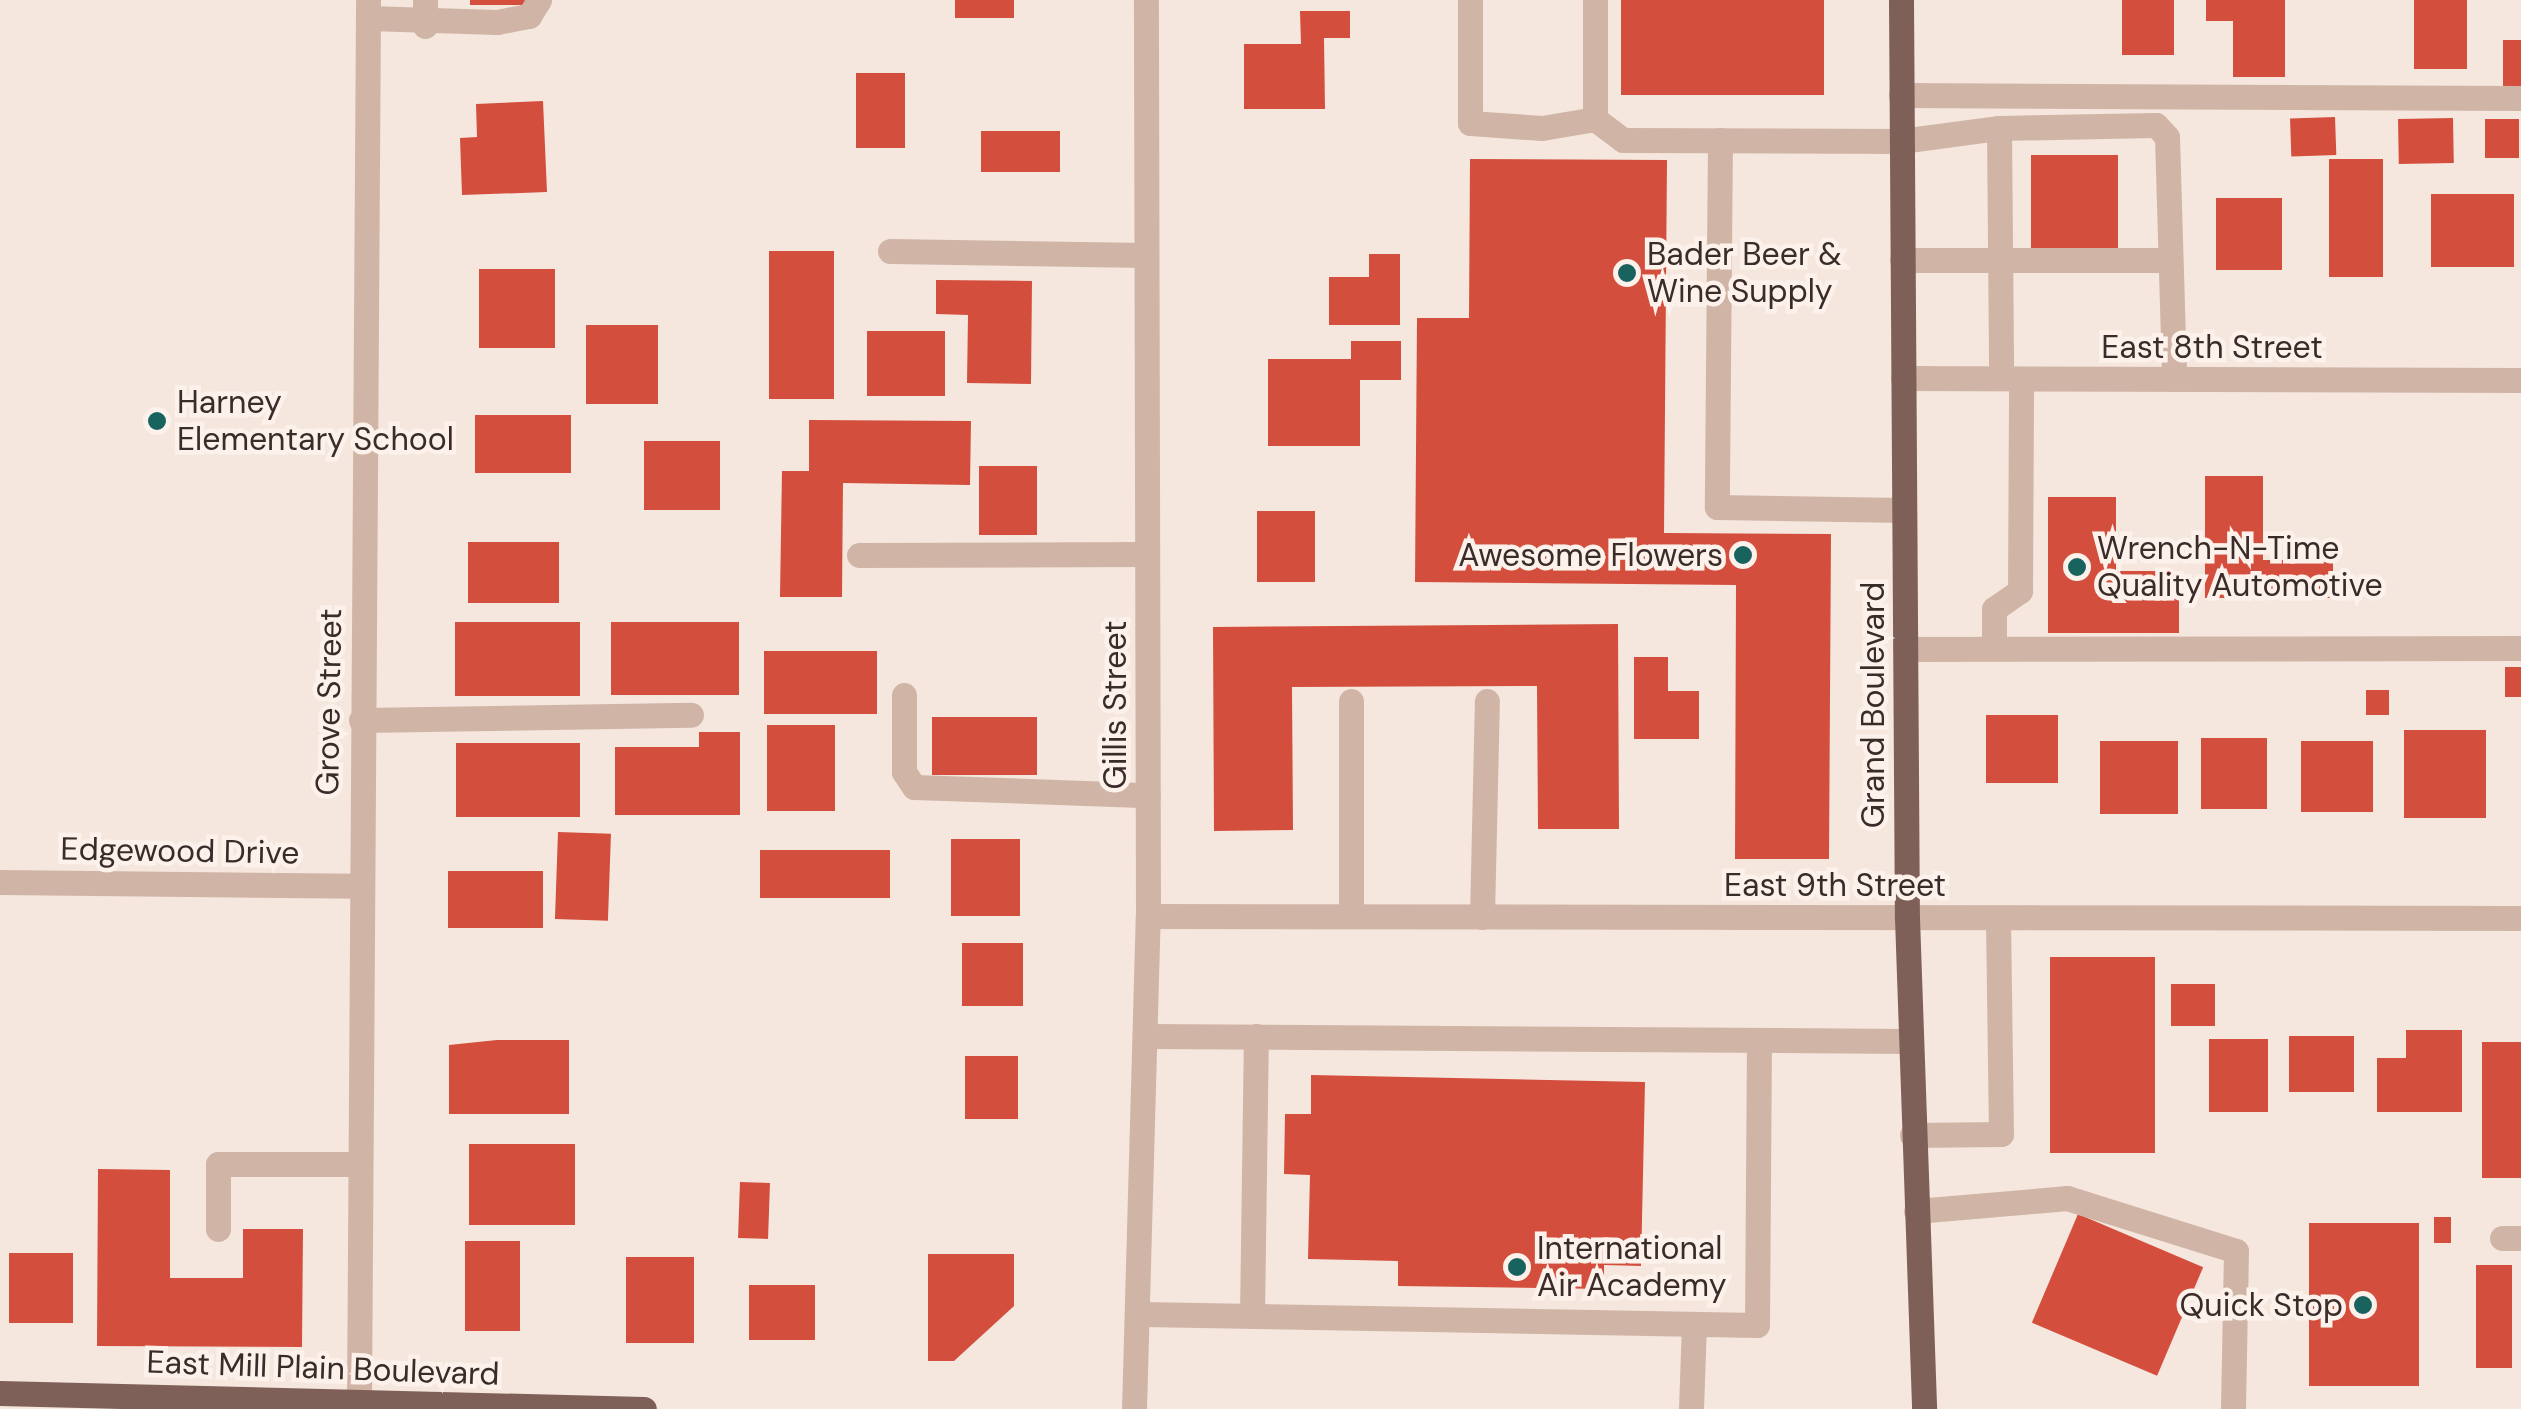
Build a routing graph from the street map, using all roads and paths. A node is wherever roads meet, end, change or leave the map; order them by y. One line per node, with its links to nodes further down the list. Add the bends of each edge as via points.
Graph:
1 (539, 0): 7 (street, via 529,16)
2 (1146, 0): 15 (street, Gillis Street)
3 (1470, 0): 10 (street, via 1470,123 1542,128)
4 (1596, 0): 10 (street)
5 (1901, 0): 8 (main road, Grand Boulevard)
6 (368, 9): 7 (street); 33 (street, Grove Street)
7 (424, 13)
8 (1901, 95): 9 (street); 13 (main road, Grand Boulevard)
9 (2521, 98)
10 (1595, 119): 12 (street, via 1624,140)
11 (1999, 128): 13 (street); 17 (street); 18 (street, via 2156,125 2167,138)
12 (1720, 140): 13 (street); 23 (street, via 1717,507)
13 (1901, 141): 16 (main road, Grand Boulevard)
14 (890, 252): 15 (street)
15 (1146, 255): 25 (street, Gillis Street)
16 (1902, 260): 17 (street); 19 (main road, Grand Boulevard)
17 (1996, 260): 18 (street); 20 (street)
18 (2170, 260): 21 (street)
19 (1903, 378): 20 (street, East 8th Street); 23 (main road, Grand Boulevard)
20 (2011, 379): 21 (street, East 8th Street); 26 (street, via 2020,592 1994,610)
21 (2174, 379): 22 (street, East 8th Street)
22 (2521, 380)
23 (1904, 510): 28 (main road, Grand Boulevard)
24 (860, 554): 25 (street)
25 (1147, 554): 34 (street, Gillis Street)
26 (1994, 648): 27 (street); 28 (street)
27 (2521, 648)
28 (1905, 649): 40 (main road, Grand Boulevard)
29 (904, 695): 34 (street, via 904,772 914,787)
30 (1351, 701): 38 (street)
31 (1486, 701): 39 (street)
32 (691, 715): 33 (street)
33 (361, 720): 36 (street, Grove Street)
34 (1148, 795): 37 (street, Gillis Street)
35 (0, 882): 36 (street, Edgewood Drive)
36 (360, 886): 48 (street, Grove Street)
37 (1148, 916): 38 (street, East 9th Street); 43 (street, Gillis Street)
38 (1351, 916): 39 (street, East 9th Street)
39 (1482, 917): 40 (street, East 9th Street)
40 (1907, 918): 41 (street, East 9th Street); 46 (main road, Grand Boulevard)
41 (1998, 918): 42 (street, East 9th Street); 47 (street, via 2002,1134)
42 (2521, 918)
43 (1146, 1036): 44 (street); 51 (street, Gillis Street)
44 (1256, 1036): 45 (street); 52 (street)
45 (1759, 1040): 46 (street); 53 (street, via 1757,1324)
46 (1910, 1041): 47 (main road, Grand Boulevard)
47 (1912, 1136): 49 (main road, Grand Boulevard)
48 (359, 1164): 50 (street, via 218,1164); 55 (street, Grove Street)
49 (1916, 1210): 59 (main road, Grand Boulevard); 60 (street, via 2067,1198 2236,1251)
50 (218, 1228)
51 (1140, 1314): 52 (street); 57 (street, Gillis Street)
52 (1252, 1316): 53 (street)
53 (1694, 1324): 58 (street)
54 (0, 1393): 55 (main road, East Mill Plain Boulevard)
55 (359, 1404): 56 (main road, East Mill Plain Boulevard)
56 (644, 1409)
57 (1134, 1409)
58 (1692, 1409)
59 (1924, 1409)
60 (2233, 1409)

